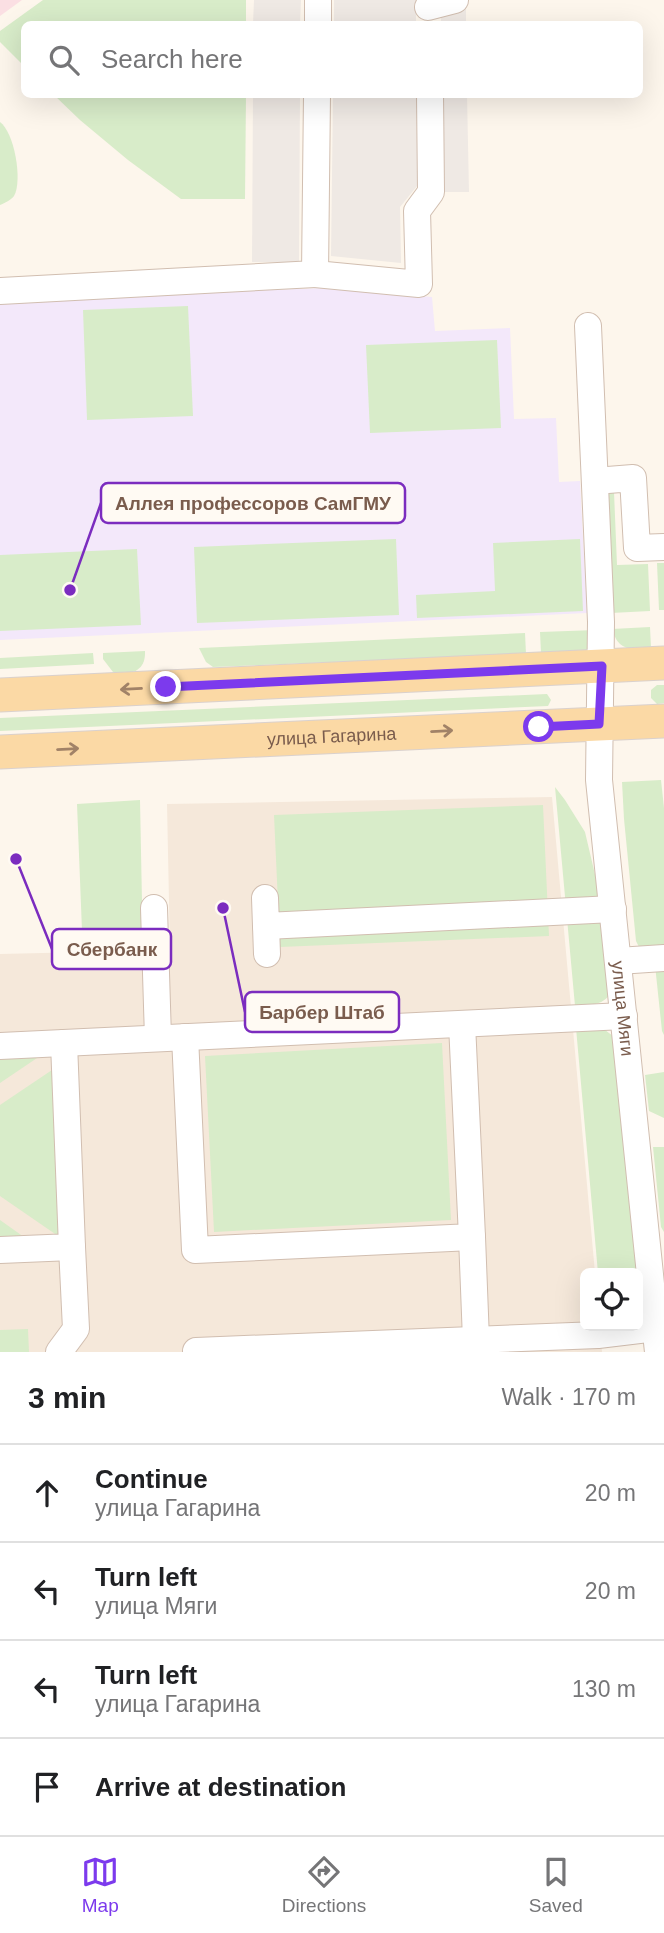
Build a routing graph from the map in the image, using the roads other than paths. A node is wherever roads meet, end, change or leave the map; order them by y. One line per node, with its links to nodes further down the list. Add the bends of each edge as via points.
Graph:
1 (318, 0): 4 (street)
2 (456, 0): 3 (street)
3 (428, 11)
4 (318, 21)
5 (317, 98): 7 (street)
6 (430, 98): 7 (street, via 431,192 417,211 419,284)
7 (316, 274): 8 (street)
8 (0, 291)
9 (588, 326): 10 (street, улица Мяги)
10 (595, 481): 11 (street, via 633,478 637,548); 13 (street, улица Мяги)
11 (664, 547)
12 (664, 663): 13 (main road)
13 (602, 666): 14 (main road, one-way to 14); 16 (street, улица Мяги)
14 (0, 695)
15 (664, 721): 16 (main road, улица Гагарина)
16 (599, 724): 17 (main road, улица Гагарина, one-way to 16); 20 (street, улица Мяги, via 599,780)
17 (0, 752)
18 (265, 898): 21 (street)
19 (154, 908): 28 (street)
20 (613, 909): 21 (street); 24 (street, улица Мяги)
21 (266, 926): 22 (street)
22 (267, 954)
23 (664, 958): 24 (street)
24 (618, 961): 25 (street, улица Мяги)
25 (624, 1016): 26 (street); 34 (street, улица Мяги)
26 (462, 1024): 27 (street); 31 (street)
27 (185, 1037): 28 (street); 31 (street, via 195,1250)
28 (158, 1038): 29 (street)
29 (64, 1042): 30 (street); 32 (street)
30 (0, 1046)
31 (472, 1237): 35 (street)
32 (72, 1247): 33 (street); 41 (street, via 76,1329)
33 (0, 1250)
34 (656, 1251): 36 (street, улица Мяги)
35 (476, 1340): 37 (street); 38 (street)
36 (657, 1340): 37 (street)
37 (599, 1343)
38 (428, 1347): 39 (street)
39 (316, 1349): 40 (street)
40 (196, 1351)
41 (58, 1352)

